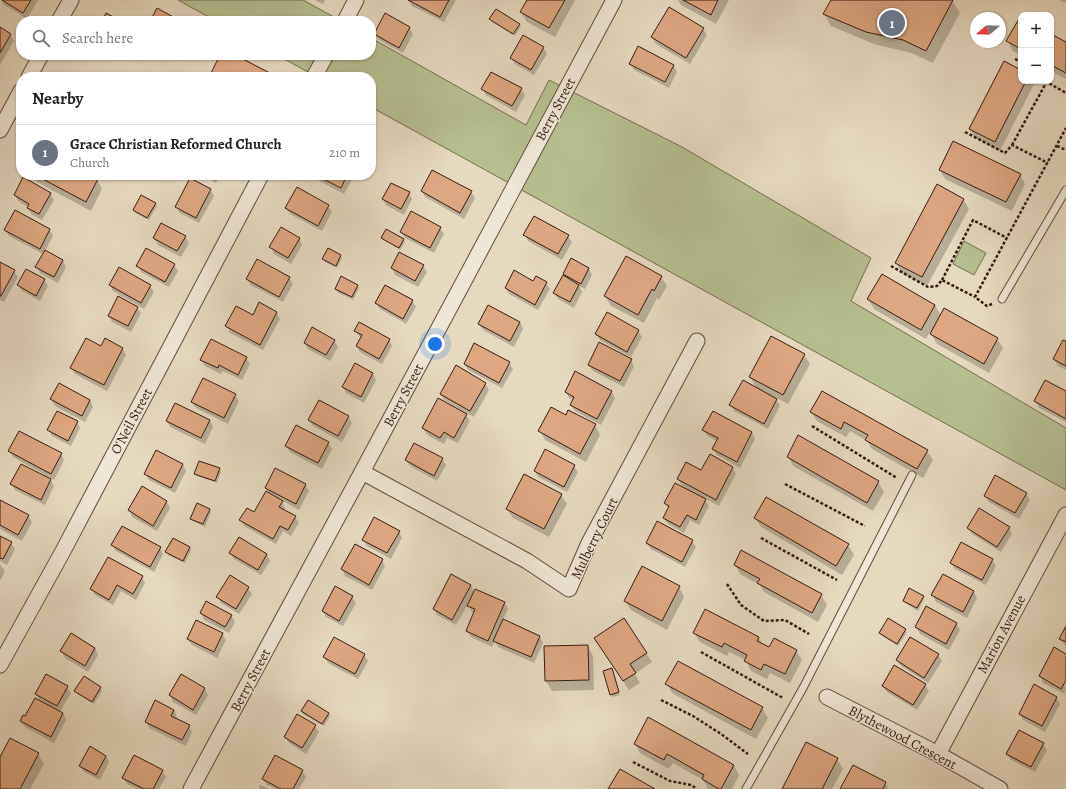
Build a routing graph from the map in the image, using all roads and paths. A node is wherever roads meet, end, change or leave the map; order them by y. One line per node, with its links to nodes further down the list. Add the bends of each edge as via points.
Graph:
1 (71, 0): 4 (street)
2 (356, 0): 5 (street)
3 (614, 0): 32 (street, Berry Street)
4 (62, 16)
5 (348, 16)
6 (1015, 59): 9 (path)
7 (38, 60): 10 (street)
8 (323, 60): 11 (street)
9 (1018, 60)
10 (32, 72)
11 (317, 72)
12 (1045, 84): 19 (path)
13 (1050, 84): 14 (path)
14 (1066, 93)
15 (16, 101): 17 (street)
16 (1066, 128): 20 (path)
17 (0, 130)
18 (965, 132): 19 (path, via 1005,153)
19 (1012, 145): 22 (path)
20 (1057, 146): 21 (path); 22 (path)
21 (1066, 150)
22 (1048, 163): 25 (path)
23 (258, 180): 43 (street, O'Neil Street, via 67,544)
24 (1066, 190): 29 (lane)
25 (1007, 238): 27 (path, via 974,220); 28 (path)
26 (891, 266): 27 (path, via 928,287 937,286)
27 (942, 280): 28 (path)
28 (975, 297): 29 (path, via 987,306)
29 (1002, 299)
30 (697, 341): 32 (street, Mulberry Court, via 589,543 569,590 527,561)
31 (812, 426): 35 (path)
32 (362, 472): 50 (street, Berry Street)
33 (912, 475): 35 (lane)
34 (785, 484): 37 (path)
35 (908, 484): 46 (lane)
36 (1066, 515): 48 (street, Marion Avenue)
37 (865, 526)
38 (760, 538): 39 (path)
39 (837, 580)
40 (727, 584): 41 (path, via 741,605 764,621 785,620)
41 (809, 634)
42 (701, 652): 46 (path)
43 (0, 665)
44 (827, 697): 48 (street, Blythewood Crescent)
45 (661, 700): 47 (path, via 693,716)
46 (794, 704): 52 (lane)
47 (748, 754)
48 (938, 754): 53 (street, Blythewood Crescent)
49 (633, 762): 51 (path, via 670,781 691,785)
50 (191, 789)
51 (697, 789)
52 (746, 789)
53 (1000, 789)

